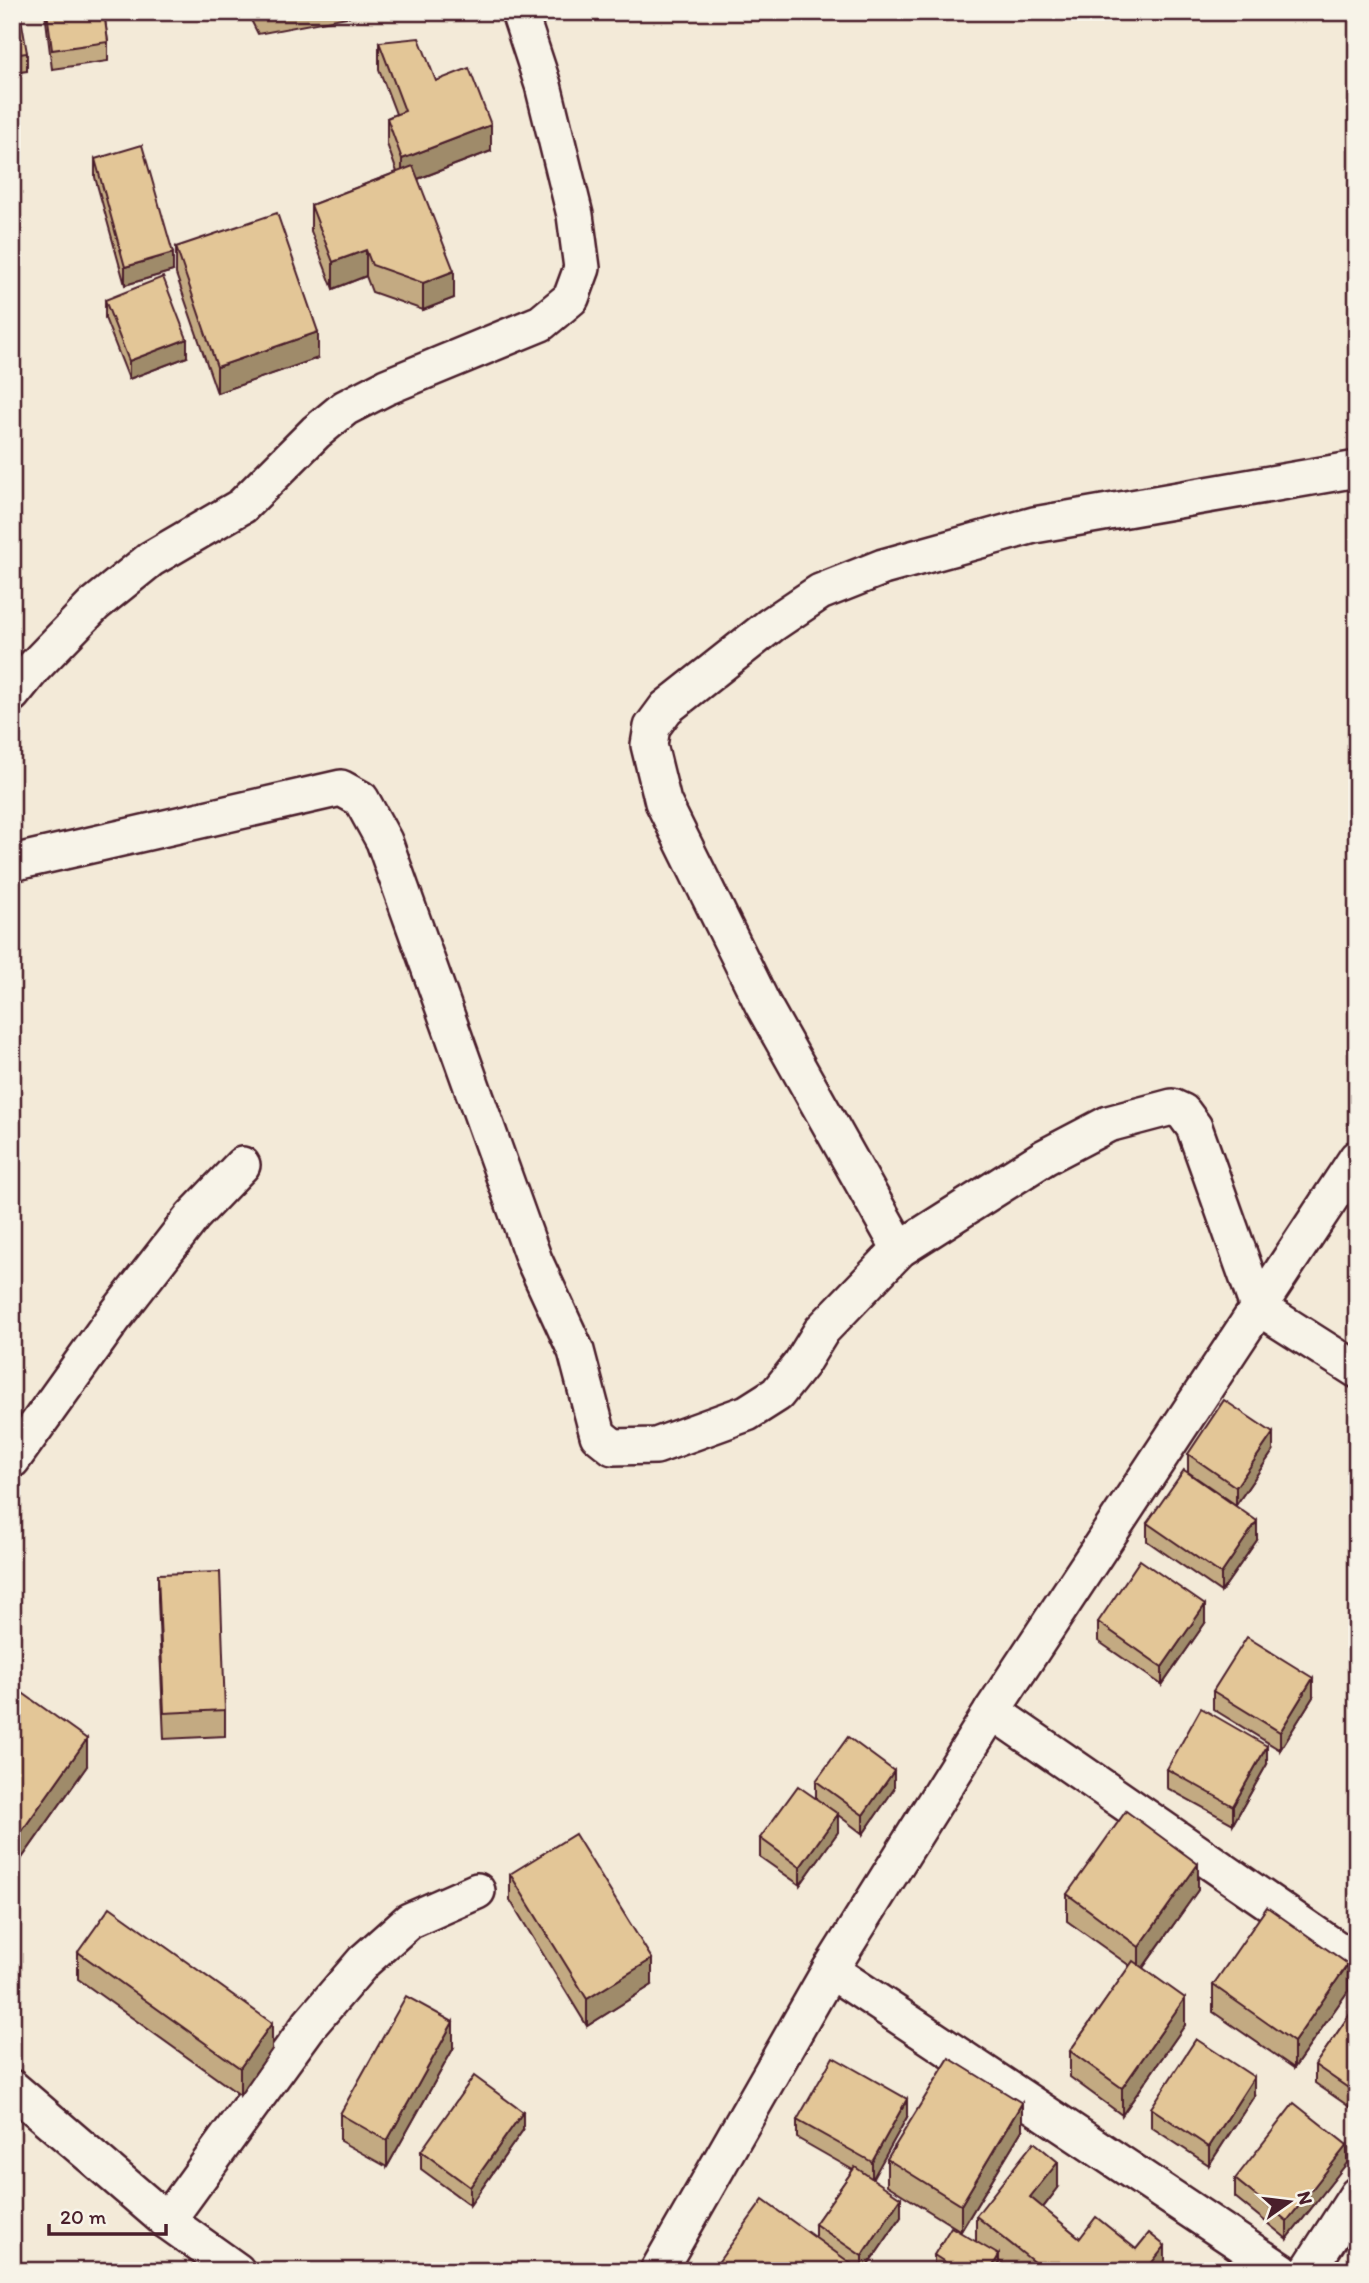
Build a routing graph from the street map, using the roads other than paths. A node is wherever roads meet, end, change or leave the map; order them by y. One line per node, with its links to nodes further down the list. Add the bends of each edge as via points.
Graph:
1 (519, 12): 3 (street, via 575,215 582,268 571,298 541,323 345,408 242,506 151,559 94,605)
2 (1357, 469): 7 (street, via 1034,525 883,567 820,592 771,625 666,708 653,727 649,745 663,802 763,1005)
3 (12, 694)
4 (12, 863): 7 (street, via 341,788 361,799 384,841 534,1260 576,1351 598,1435 613,1447 656,1446 747,1413 777,1394 822,1330)
5 (1357, 1158): 8 (street)
6 (242, 1165): 10 (street, via 193,1216)
7 (901, 1249): 8 (street, via 1045,1157 1108,1124 1172,1107 1183,1112 1194,1127)
8 (1258, 1307): 9 (street); 11 (street)
9 (1357, 1370)
10 (12, 1460)
11 (992, 1711): 13 (street); 14 (street)
12 (477, 1891): 17 (street, via 409,1921 364,1961 310,2024)
13 (1357, 1963)
14 (830, 1970): 19 (street); 20 (street)
15 (12, 2088): 17 (street)
16 (1357, 2195): 21 (street)
17 (167, 2221): 18 (street)
18 (237, 2271)
19 (658, 2271)
20 (1282, 2271)
21 (1308, 2271)

